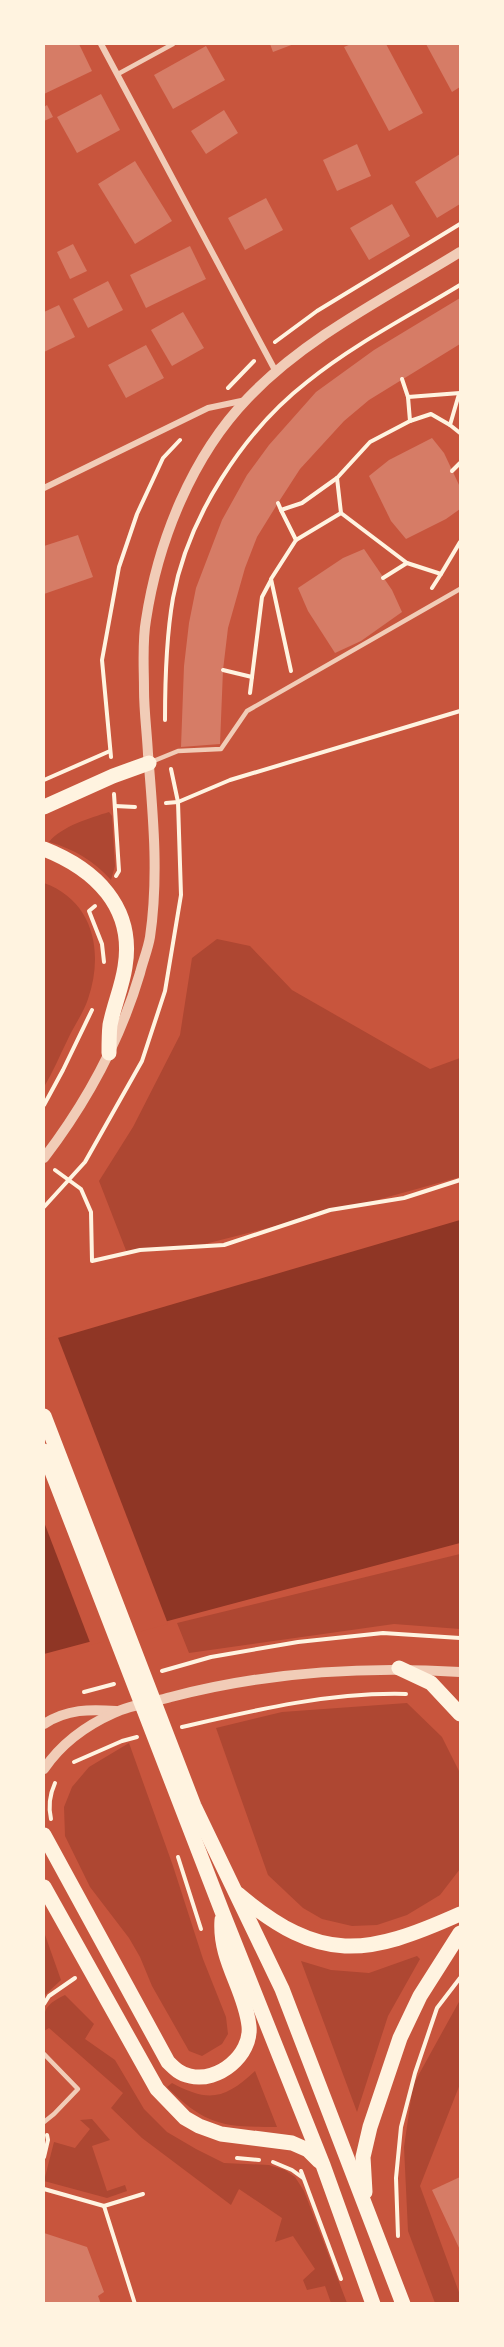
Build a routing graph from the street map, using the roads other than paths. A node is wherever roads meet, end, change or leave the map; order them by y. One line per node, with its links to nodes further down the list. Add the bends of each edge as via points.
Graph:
1 (101, 44): 3 (street)
2 (172, 44): 3 (lane)
3 (117, 74): 5 (street)
4 (460, 252): 5 (street, via 315,342)
5 (276, 372): 6 (street)
6 (247, 399): 7 (street, via 208,408); 9 (street, via 203,458 176,513 156,573 146,622 144,692)
7 (44, 488)
8 (460, 589): 9 (lane, via 248,711 220,749 178,751)
9 (149, 763): 10 (main road); 12 (street, via 155,879 150,940)
10 (44, 807)
11 (44, 849): 12 (main road, via 87,871 109,893 118,909 126,942 126,964 110,1026)
12 (109, 1053): 13 (street, via 78,1111)
13 (44, 1158)
14 (44, 1416): 22 (main road)
15 (44, 1451): 22 (main road)
16 (399, 1668): 17 (street); 18 (street, via 243,1680); 19 (main road, via 430,1683)
17 (460, 1672)
18 (116, 1712): 20 (street, via 68,1712); 21 (street, via 75,1737)
19 (460, 1714)
20 (44, 1724)
21 (44, 1769)
22 (188, 1808): 25 (main road); 26 (main road)
23 (44, 1835): 26 (main road, via 168,2062 180,2073 193,2077 223,2070 248,2043 247,2018 221,1937)
24 (44, 1887): 31 (main road, via 157,2089 185,2118 221,2134 292,2143 308,2150)
25 (234, 1890): 27 (main road, via 289,1929 310,1940 338,1947 398,1939); 32 (main road, via 282,1989)
26 (223, 1914): 31 (main road)
27 (460, 1914)
28 (460, 1933): 32 (main road, via 420,1995 370,2127 363,2157)
29 (44, 2054): 30 (lane, via 78,2089)
30 (44, 2121)
31 (323, 2165): 33 (main road)
32 (368, 2213): 34 (main road)
33 (373, 2304)
34 (403, 2304)

